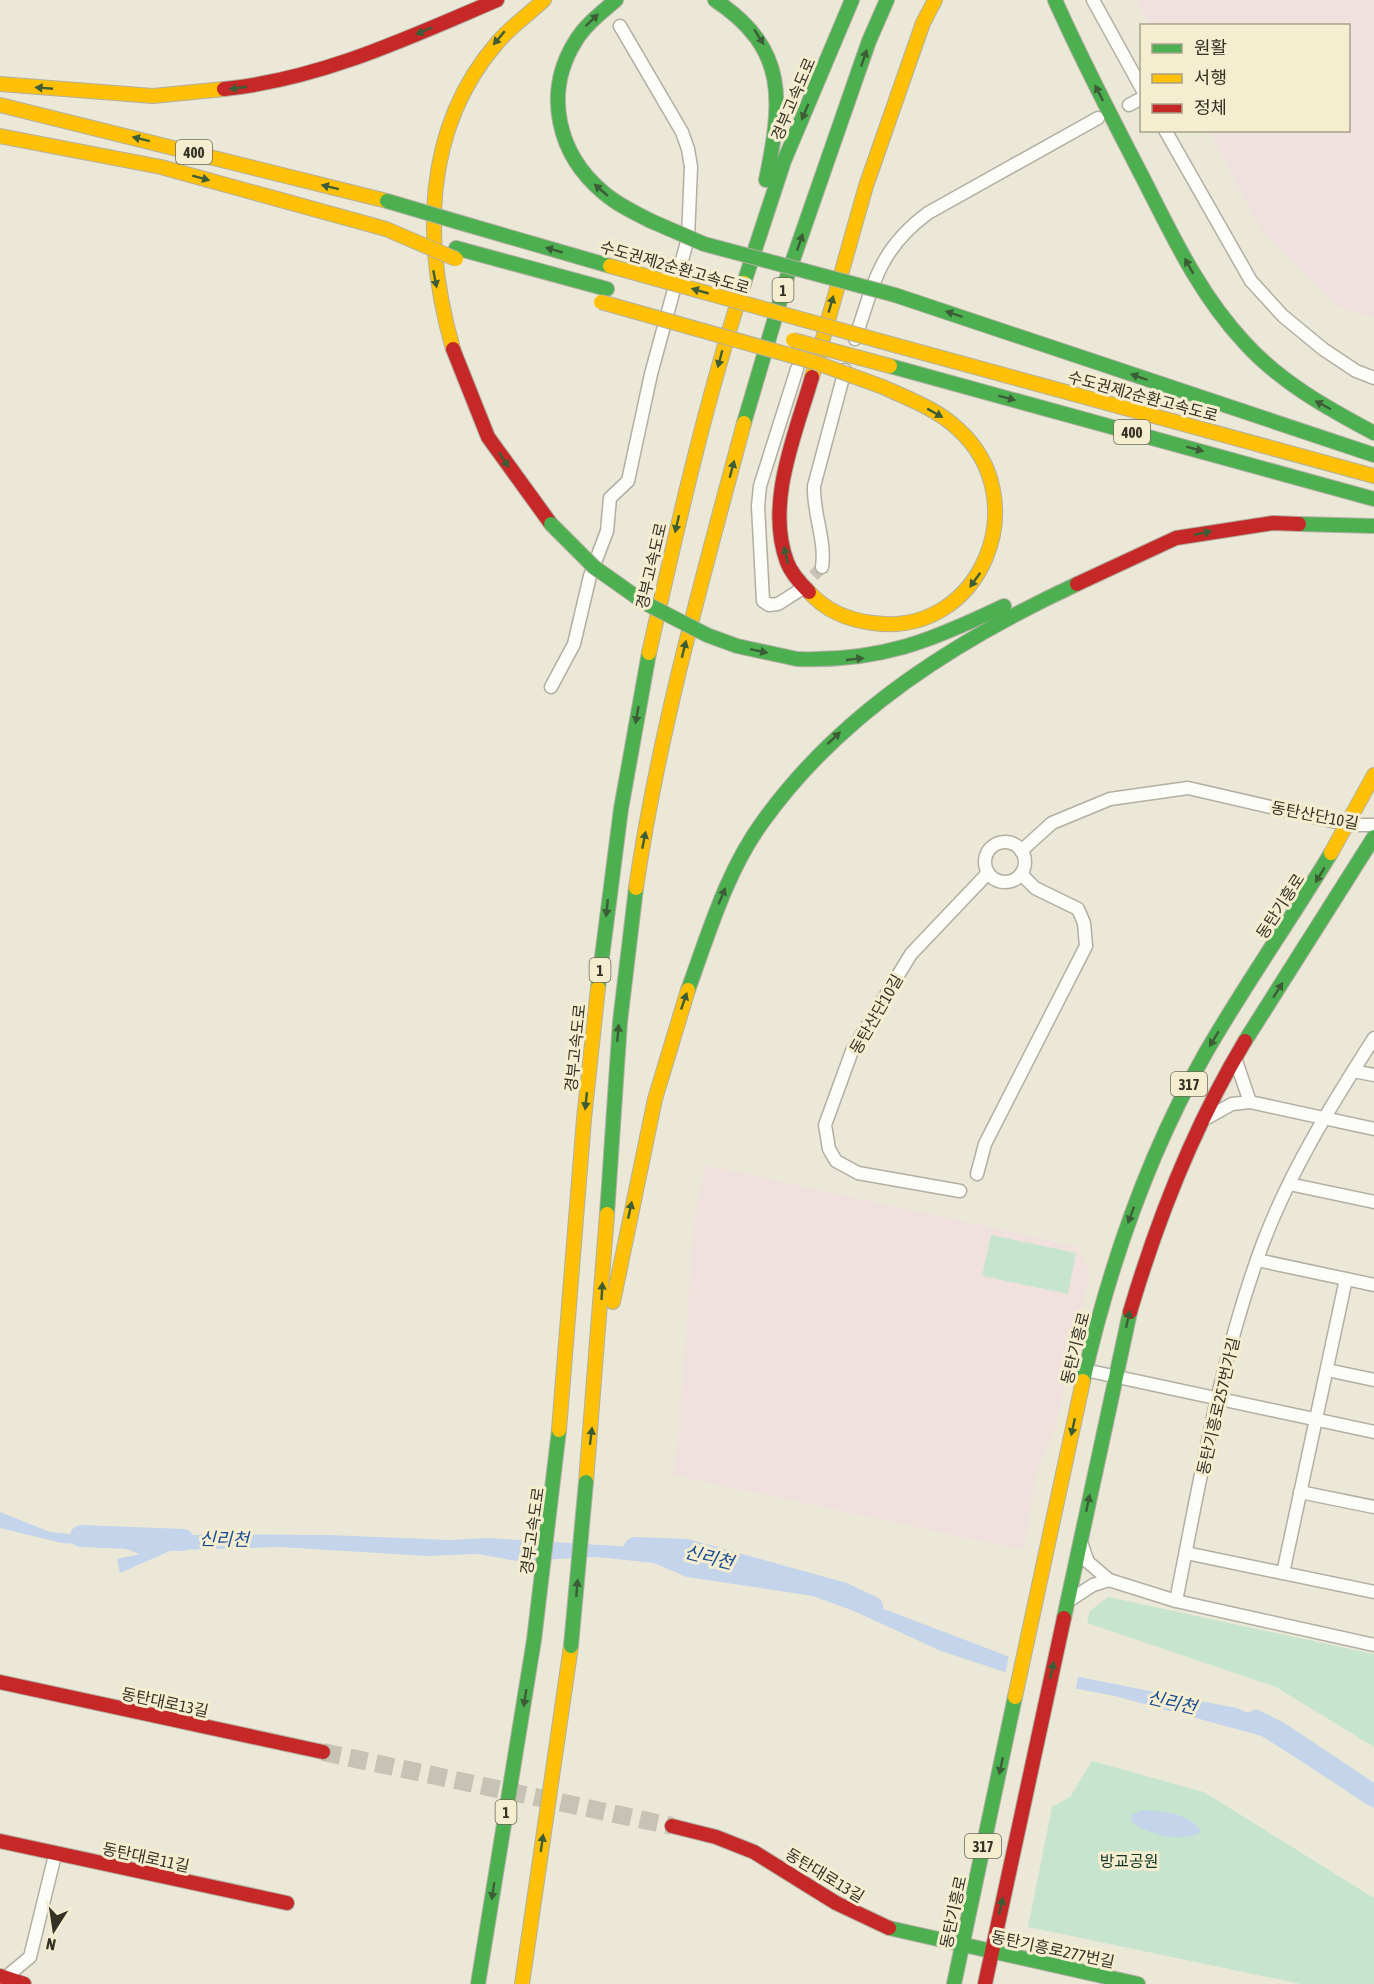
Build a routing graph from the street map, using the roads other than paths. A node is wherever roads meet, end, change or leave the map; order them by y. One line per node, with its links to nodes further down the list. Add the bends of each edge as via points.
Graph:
1 (497, 0): 11 (main road, one-way to 11, via 370,54 259,85 153,96)
2 (544, 0): 30 (main road, one-way to 30, bridge, via 507,29 487,53 447,130 437,162 430,219 434,275 458,366 482,425 551,524 594,567 645,603 737,646 797,658 858,660 894,652 955,629 1024,596)
3 (616, 0): 26 (main road, one-way to 3, bridge, via 895,295 704,243 625,208 596,186 569,153 556,117 560,77 574,41 590,20)
4 (716, 0): 20 (main road, one-way to 20, via 736,11 757,32 771,58 777,86 772,148)
5 (852, 0): 20 (main road, 경부고속도로 / 1, one-way to 20, via 784,162)
6 (887, 0): 60 (main road, 1, one-way to 6, via 620,1013 639,868 655,783 700,586 776,310)
7 (935, 0): 19 (main road, one-way to 7, bridge, via 601,302 814,362 883,387 941,415 965,435 983,458 996,502 995,535 965,595 931,618 873,626 840,616 814,599 787,564 780,530 783,481 859,208 923,23)
8 (1054, 0): 25 (main road, one-way to 8, via 1309,398 1245,344 1215,308 1186,261)
9 (1093, 0): 12 (street)
10 (620, 26): 33 (street, via 688,148 688,238 651,374 628,481 610,498 608,531 590,576 574,644)
11 (0, 84)
12 (1140, 85)
13 (1140, 99): 15 (street)
14 (0, 105): 27 (main road, 수도권제2순환고속도로 / 400, one-way to 14, bridge, via 387,201)
15 (1129, 105)
16 (1098, 118): 31 (street, via 928,213 905,230 886,254 840,383 814,486 813,505 825,551)
17 (1166, 132): 24 (street, via 1251,281 1283,316 1323,350)
18 (0, 136): 19 (main road, 400, one-way to 19, bridge, via 161,167 386,229)
19 (456, 254): 21 (main road)
20 (744, 284): 84 (main road, 경부고속도로 / 1, one-way to 84, via 691,467 646,664 621,809 584,1119 555,1480 534,1640)
21 (686, 311)
22 (720, 320): 28 (main road, 400, one-way to 28, bridge)
23 (796, 369): 32 (street, via 760,486 758,506 763,601 769,606 778,604)
24 (1374, 378)
25 (1374, 433)
26 (1374, 454)
27 (1374, 476)
28 (1374, 499)
29 (1374, 526): 30 (main road, one-way to 29, via 1273,523)
30 (1176, 538): 60 (main road, one-way to 30, via 628,1220 669,1047 722,895 763,821 824,748 890,691 1045,598)
31 (822, 567)
32 (800, 590)
33 (551, 687)
34 (1374, 775): 35 (main road, 동탄기흥로 / 317)
35 (1349, 825): 36 (street, 동탄산단10길); 38 (street, 동탄산단10길, via 1188,788 1110,799 1052,823); 56 (main road, 동탄기흥로 / 317, one-way to 56, via 1215,1037 1163,1138 1121,1242)
36 (1374, 825)
37 (1374, 837): 42 (main road, 317, one-way to 37)
38 (1021, 851): 39 (street, via 1003,842 991,848 985,860); 40 (street, via 1025,862)
39 (988, 873): 40 (street, via 1004,882); 51 (street, 동탄산단10길, via 911,954 852,1051 825,1125 829,1149 836,1161 858,1173)
40 (1021, 874): 49 (street, via 1035,888 1078,909 1086,946 985,1144)
41 (1374, 1038): 43 (street, 동탄기흥로257번가길)
42 (1235, 1058): 45 (street); 47 (main road, 317)
43 (1353, 1071): 44 (street); 46 (street, 동탄기흥로257번가길)
44 (1374, 1076)
45 (1250, 1102): 46 (street); 47 (street, via 1232,1104)
46 (1322, 1118): 48 (street); 50 (street, 동탄기흥로257번가길)
47 (1202, 1121): 58 (main road, 317, one-way to 47, via 1152,1239)
48 (1374, 1129)
49 (977, 1174)
50 (1289, 1184): 52 (street); 53 (street, 동탄기흥로257번가길)
51 (960, 1191)
52 (1374, 1202)
53 (1257, 1260): 54 (street); 61 (street, 동탄기흥로257번가길)
54 (1346, 1279): 55 (street); 57 (street)
55 (1374, 1285)
56 (1086, 1370): 58 (street); 80 (main road, 동탄기흥로 / 317, one-way to 80)
57 (1327, 1370): 59 (street); 62 (street)
58 (1116, 1376): 61 (street); 66 (main road, 317, one-way to 58)
59 (1374, 1380)
60 (597, 1391): 85 (main road, 1, one-way to 60, bridge, via 571,1646)
61 (1217, 1398): 62 (street); 67 (street, 동탄기흥로257번가길)
62 (1316, 1420): 63 (street); 64 (street)
63 (1374, 1432)
64 (1300, 1492): 65 (street); 68 (street)
65 (1374, 1507)
66 (1080, 1538): 69 (street, via 1088,1562); 72 (main road, 317)
67 (1186, 1553): 68 (street); 71 (street, 동탄기흥로257번가길)
68 (1283, 1573): 70 (street)
69 (1109, 1580): 71 (street); 72 (street, via 1081,1591)
70 (1374, 1592)
71 (1176, 1601): 73 (street)
72 (1066, 1603): 81 (main road, 317, one-way to 72)
73 (1374, 1645)
74 (0, 1682): 75 (main road, 동탄대로13길)
75 (323, 1752)
76 (672, 1826): 80 (main road, 동탄대로13길, via 754,1852 878,1924)
77 (0, 1841): 78 (main road, 동탄대로11길)
78 (55, 1855): 79 (main road, 동탄대로11길); 82 (street, via 30,1956)
79 (287, 1903)
80 (962, 1947): 81 (main road, 동탄기흥로277번길); 86 (main road, 동탄기흥로 / 317)
81 (991, 1953): 87 (main road, 317); 88 (main road, 동탄기흥로277번길)
82 (3, 1977): 83 (main road)
83 (24, 1984)
84 (478, 1984)
85 (522, 1984)
86 (954, 1984)
87 (985, 1984)
88 (1137, 1984)

